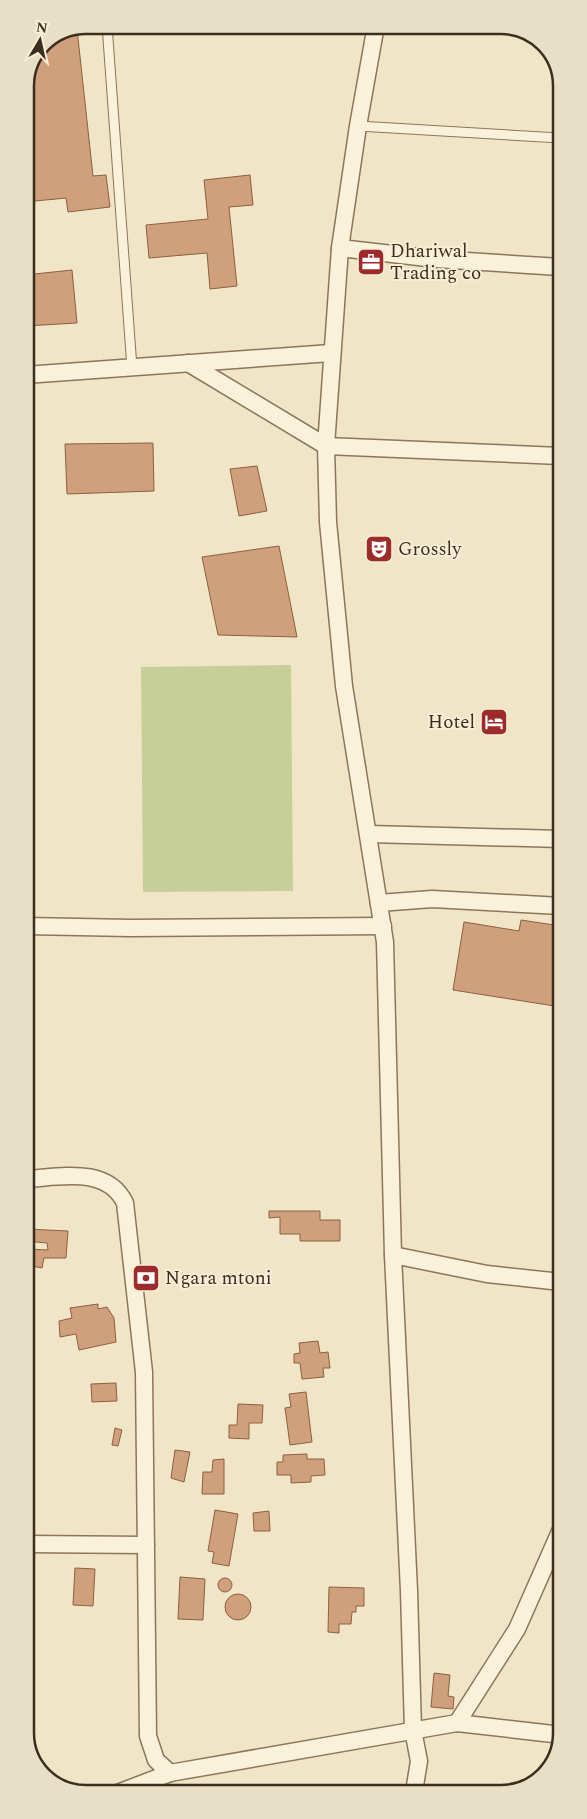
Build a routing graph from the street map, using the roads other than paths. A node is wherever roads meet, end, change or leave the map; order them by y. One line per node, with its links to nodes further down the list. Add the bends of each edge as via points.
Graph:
1 (108, 34): 9 (lane)
2 (374, 34): 3 (street)
3 (358, 126): 4 (lane); 5 (street)
4 (553, 138)
5 (340, 248): 6 (street, via 436,259); 7 (street)
6 (553, 267)
7 (331, 352): 8 (street); 11 (street)
8 (188, 363): 9 (street); 11 (street)
9 (132, 368): 10 (street)
10 (34, 374)
11 (326, 446): 12 (street); 13 (street, via 328,522 344,686)
12 (553, 456)
13 (369, 834): 14 (street); 15 (street)
14 (553, 839)
15 (380, 903): 16 (street, via 432,899); 18 (street)
16 (553, 906)
17 (34, 926): 18 (street)
18 (383, 926): 20 (street)
19 (34, 1179): 23 (street, via 88,1176 103,1179 116,1187 125,1203 144,1372)
20 (394, 1255): 21 (street, via 487,1274); 26 (street)
21 (553, 1281)
22 (34, 1544): 23 (street)
23 (146, 1545): 28 (street, via 148,1736 156,1760)
24 (553, 1548): 25 (street, via 517,1629)
25 (457, 1723): 26 (street); 27 (street)
26 (413, 1730): 28 (street); 30 (street, via 419,1761)
27 (553, 1734)
28 (170, 1773): 29 (street)
29 (151, 1785)
30 (415, 1785)

